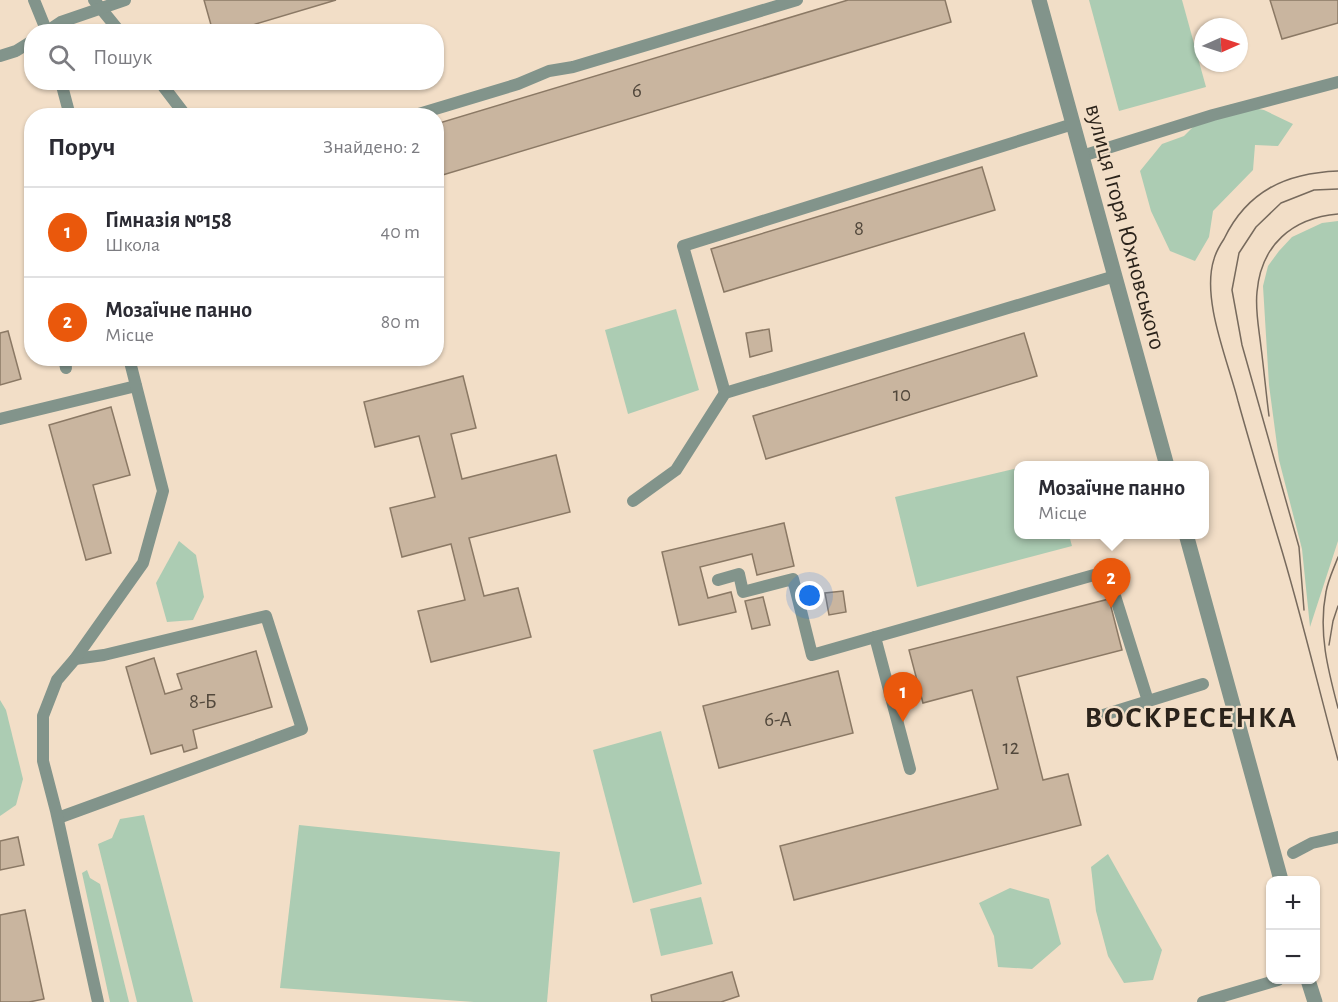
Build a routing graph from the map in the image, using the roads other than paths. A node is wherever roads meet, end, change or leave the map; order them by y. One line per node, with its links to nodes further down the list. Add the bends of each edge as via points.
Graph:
1 (34, 0): 6 (lane)
2 (124, 0): 5 (lane)
3 (797, 0): 16 (lane, via 549,71)
4 (1039, 0): 17 (street, вулиця Ігоря Юхновського)
5 (98, 4): 7 (lane); 8 (lane)
6 (43, 24)
7 (58, 24)
8 (114, 24)
9 (24, 46): 10 (lane)
10 (0, 56)
11 (1338, 82): 18 (lane, via 1213,115)
12 (63, 90): 14 (lane)
13 (166, 90): 15 (lane)
14 (68, 108)
15 (180, 108)
16 (438, 108)
17 (1073, 124): 18 (street, вулиця Ігоря Юхновського); 22 (lane, via 683,246)
18 (1082, 156): 19 (street, вулиця Ігоря Юхновського)
19 (1115, 276): 22 (lane); 24 (street, вулиця Ігоря Юхновського)
20 (131, 366): 21 (lane)
21 (136, 386): 23 (lane); 29 (lane, via 163,491 143,563)
22 (725, 393): 25 (lane, via 676,470)
23 (0, 419)
24 (1166, 461)
25 (633, 501)
26 (1187, 539): 37 (street)
27 (718, 580): 28 (lane, via 739,574 743,592 793,579 812,655)
28 (875, 637): 31 (lane, via 1094,575 1110,580); 33 (lane)
29 (75, 659): 34 (lane, via 57,680 43,716 43,761); 34 (lane, via 266,616 302,729)
30 (1203, 684): 31 (lane)
31 (1148, 701): 32 (lane)
32 (1097, 717)
33 (910, 769)
34 (58, 818): 40 (lane)
35 (1338, 837): 36 (lane, via 1312,843)
36 (1293, 853)
37 (1280, 876)
38 (1266, 984): 41 (lane)
39 (1309, 984): 42 (street)
40 (98, 1002)
41 (1203, 1002)
42 (1315, 1002)

